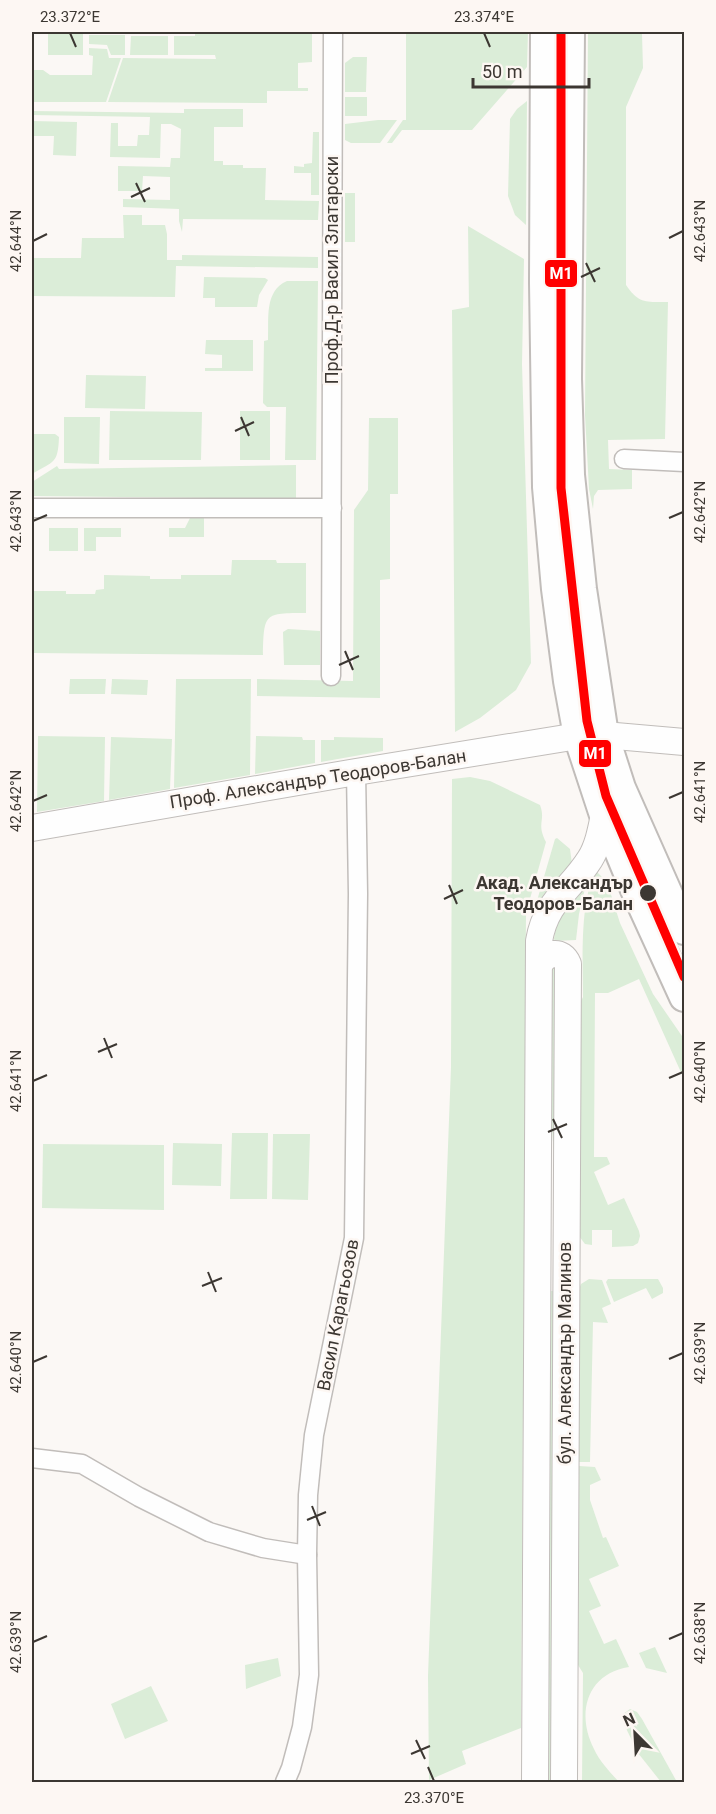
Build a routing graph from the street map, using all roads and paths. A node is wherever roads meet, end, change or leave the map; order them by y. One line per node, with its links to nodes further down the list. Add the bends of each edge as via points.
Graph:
1 (333, 32): 7 (street, Проф.Д-р Васил Златарски)
2 (545, 32): 9 (main road, via 547,487 568,681)
3 (570, 32): 9 (main road, via 567,379 570,475)
4 (624, 459): 5 (street)
5 (684, 462)
6 (32, 508): 7 (street)
7 (332, 508): 8 (street, Проф.Д-р Васил Златарски)
8 (331, 676)
9 (591, 736): 10 (street, Проф. Александър Теодоров-Балан); 11 (street, Проф. Александър Теодоров-Балан); 12 (main road); 14 (main road, via 621,788)
10 (684, 742)
11 (356, 772): 13 (street, Проф. Александър Теодоров-Балан); 18 (street, Васил Карагьозов, via 354,1238 314,1435)
12 (604, 814): 15 (street, бул. Александър Малинов, via 591,858 544,919); 16 (main road)
13 (32, 828)
14 (684, 930)
15 (539, 965): 20 (street, бул. Александър Малинов); 21 (street, бул. Александър Малинов, via 549,954 559,954 568,964)
16 (684, 997)
17 (32, 1458): 18 (street, via 82,1464 209,1532 263,1548)
18 (307, 1555): 19 (street, Васил Карагьозов, via 309,1675 302,1727)
19 (285, 1782)
20 (535, 1782)
21 (564, 1782)

